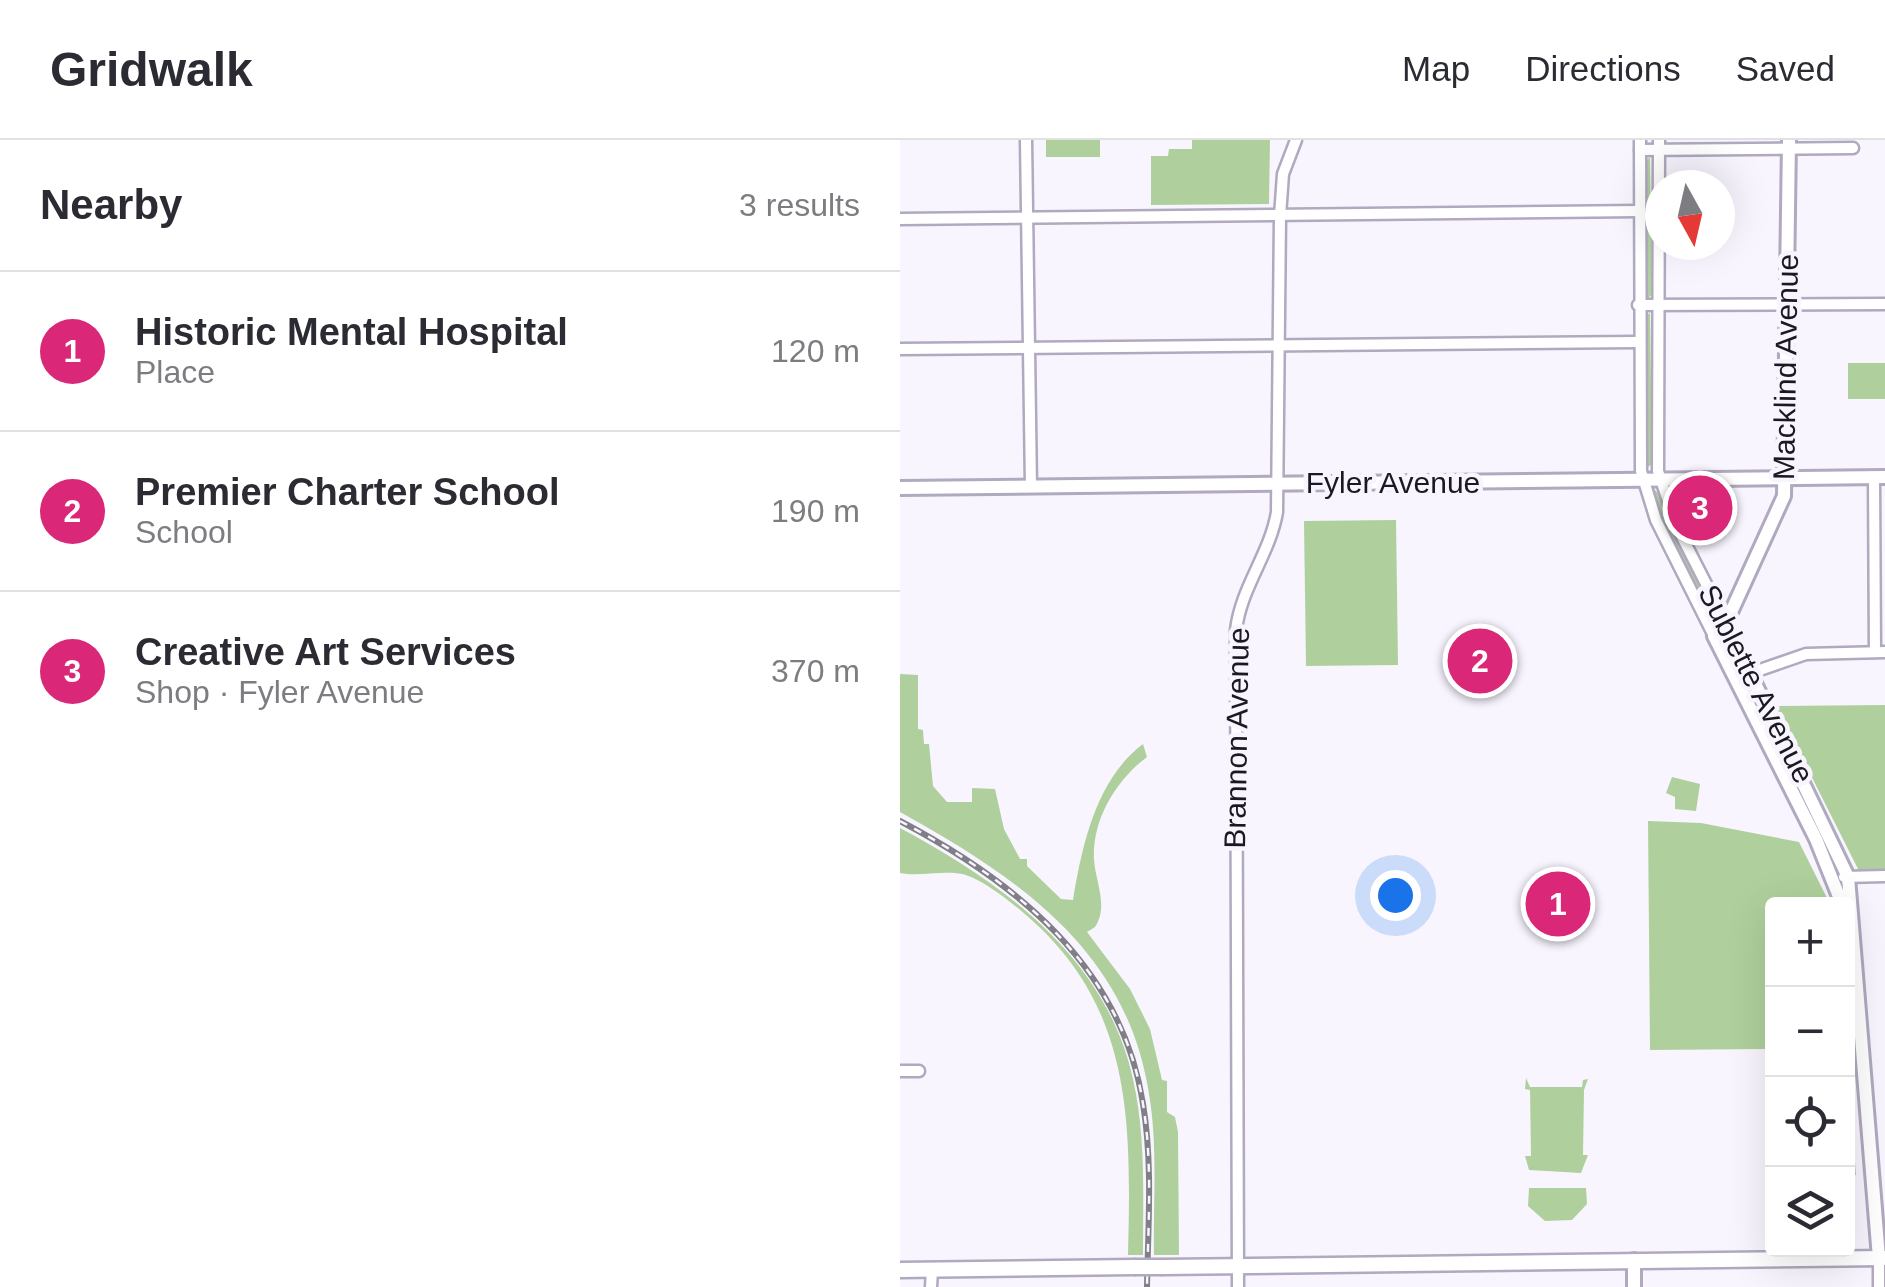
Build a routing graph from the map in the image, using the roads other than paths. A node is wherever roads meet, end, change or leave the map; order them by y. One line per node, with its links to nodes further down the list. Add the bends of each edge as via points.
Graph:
1 (1026, 140): 9 (street)
2 (1296, 140): 8 (street, Brannon Avenue, via 1282,174)
3 (1789, 144): 5 (street); 6 (street); 13 (street, Macklind Avenue)
4 (1640, 145): 5 (street); 7 (street, Sublette Avenue)
5 (1659, 145): 14 (street, Sublette Avenue)
6 (1854, 148)
7 (1640, 211): 8 (street); 12 (street, Sublette Avenue)
8 (1280, 216): 9 (street); 16 (street, Brannon Avenue)
9 (1028, 217): 10 (street); 17 (street)
10 (900, 220)
11 (1885, 304): 13 (street)
12 (1638, 305): 14 (street); 15 (street, Sublette Avenue)
13 (1786, 305): 14 (street); 21 (street, Macklind Avenue)
14 (1658, 306): 20 (street, Sublette Avenue)
15 (1638, 342): 16 (street); 22 (street, Sublette Avenue)
16 (1278, 346): 17 (street); 23 (street, Brannon Avenue)
17 (1030, 348): 18 (street); 24 (street)
18 (900, 349)
19 (1880, 477): 21 (street, Fyler Avenue); 28 (street)
20 (1660, 480): 21 (street, Fyler Avenue); 22 (street, Fyler Avenue); 26 (street, Sublette Avenue)
21 (1786, 480): 26 (street, Macklind Avenue)
22 (1643, 481): 23 (street, Fyler Avenue); 27 (street, Sublette Avenue)
23 (1278, 483): 24 (street, Fyler Avenue); 40 (street, Brannon Avenue, via 1272,534 1236,630)
24 (1031, 487): 25 (street, Fyler Avenue)
25 (900, 488)
26 (1726, 622): 27 (street, Macklind Avenue); 29 (street, Sublette Avenue)
27 (1714, 636): 31 (street, Sublette Avenue)
28 (1880, 652): 29 (street, via 1806,654)
29 (1751, 673): 32 (street, Sublette Avenue)
30 (1885, 876): 32 (street)
31 (1832, 877): 32 (street); 33 (street, Sublette Avenue)
32 (1848, 877): 34 (street, Sublette Avenue)
33 (1839, 897)
34 (1848, 897)
35 (1855, 986): 38 (street, Sublette Avenue)
36 (900, 1071): 37 (street)
37 (919, 1071)
38 (1882, 1258): 39 (main road); 46 (street, Sublette Avenue)
39 (1634, 1260): 40 (main road); 45 (street)
40 (1237, 1266): 42 (main road, bridge); 44 (street, Brannon Avenue)
41 (900, 1270): 42 (main road)
42 (932, 1270): 43 (street)
43 (931, 1287)
44 (1238, 1287)
45 (1634, 1287)
46 (1879, 1287)

